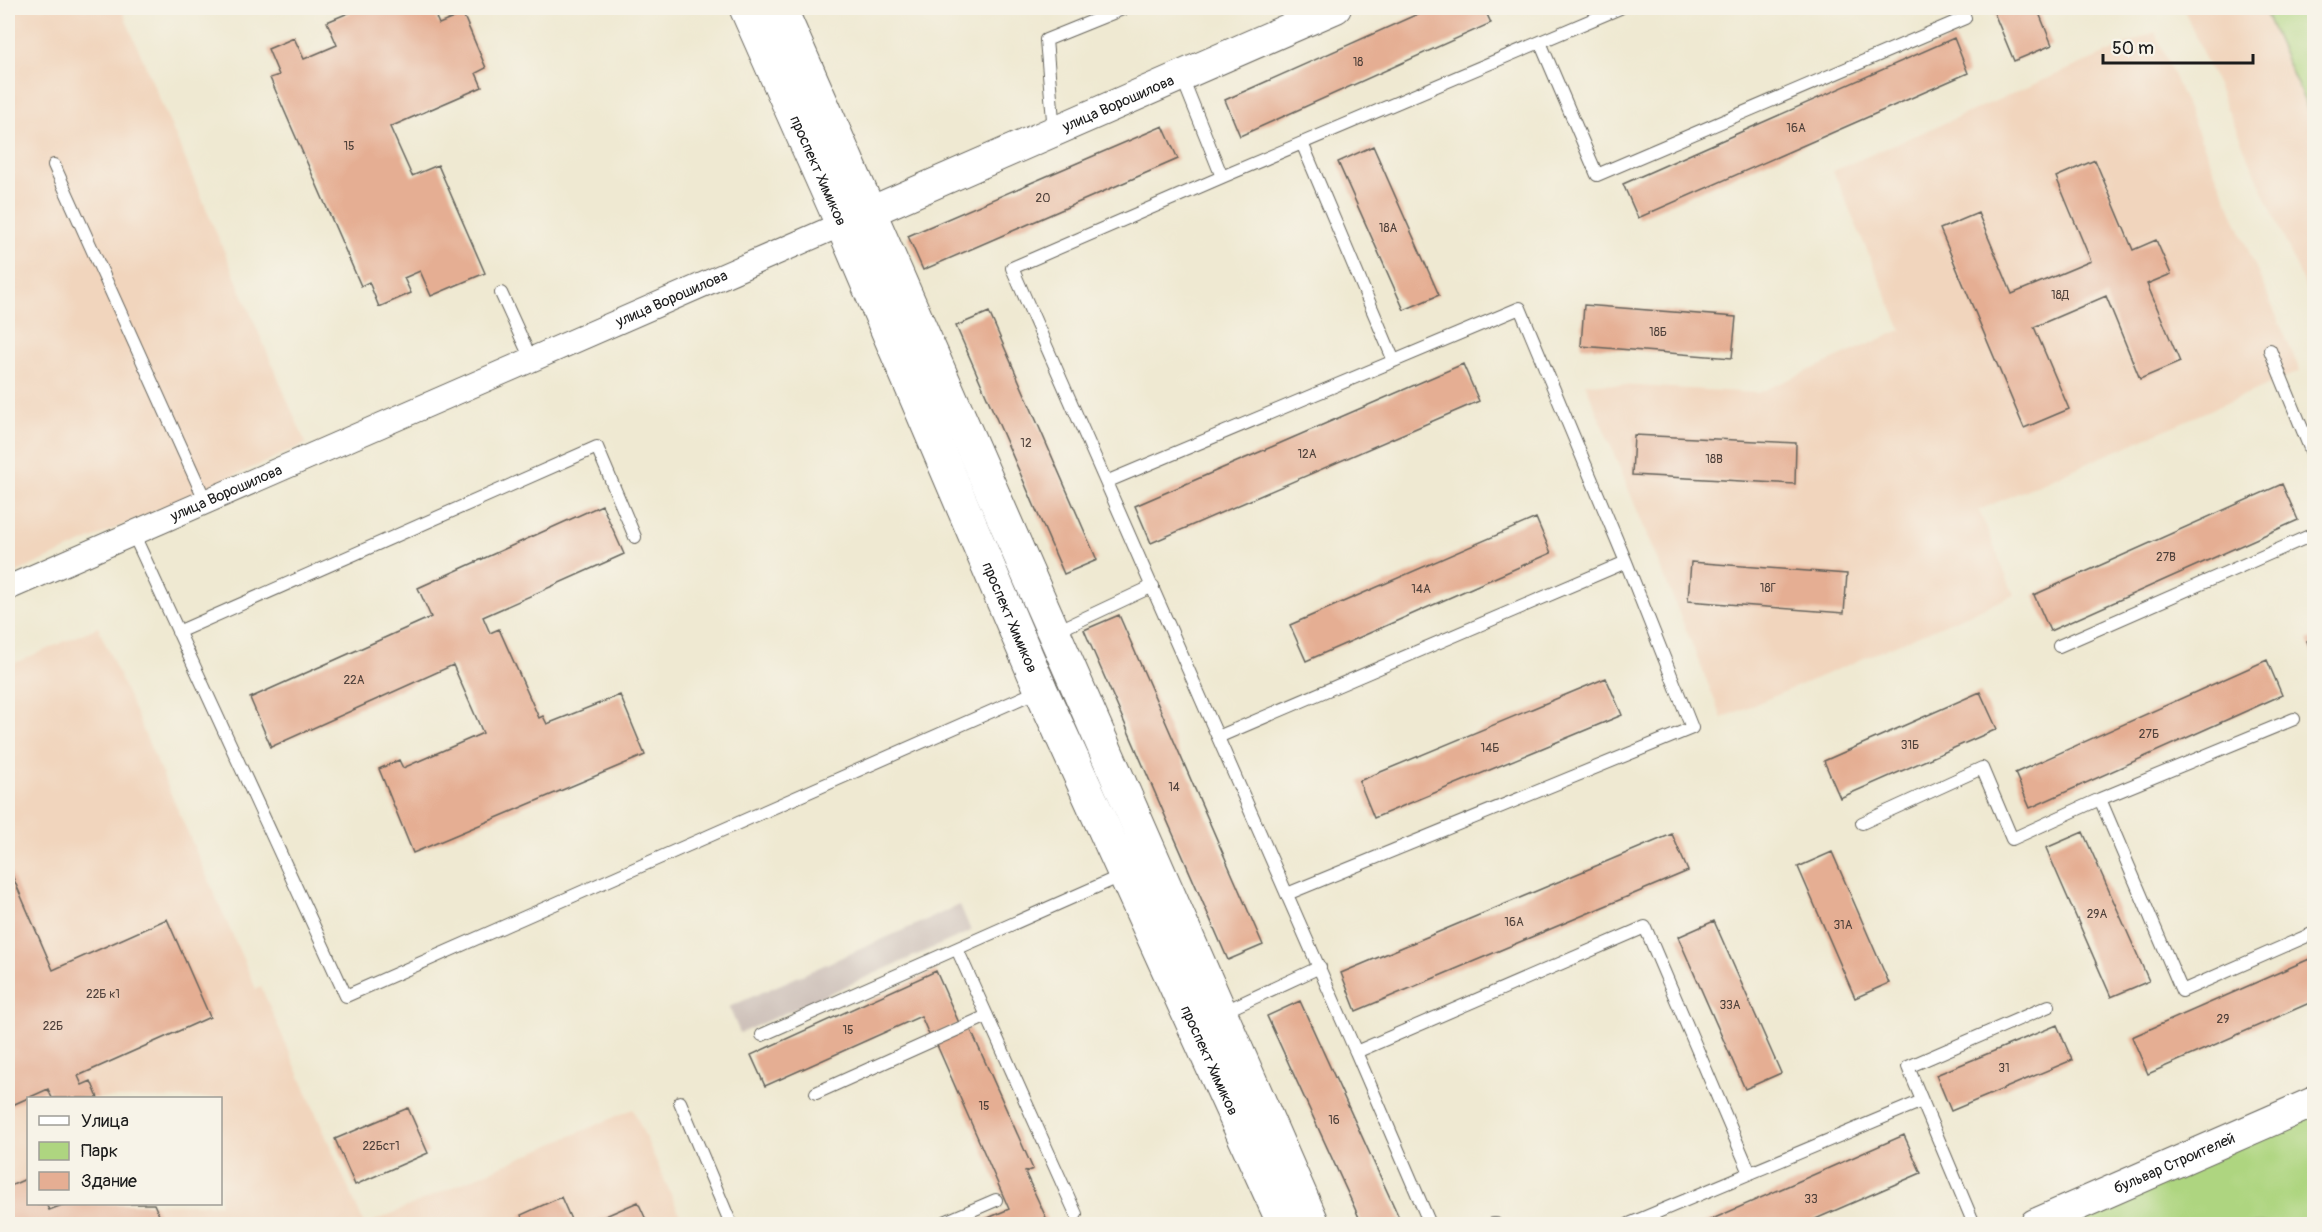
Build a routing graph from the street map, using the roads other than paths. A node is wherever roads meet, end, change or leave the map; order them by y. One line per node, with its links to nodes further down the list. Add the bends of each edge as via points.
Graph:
1 (746, 8): 13 (main road, проспект Химиков)
2 (780, 8): 13 (main road, проспект Химиков)
3 (1125, 8): 9 (lane, via 1046,40)
4 (1336, 8): 8 (street, улица Ворошилова)
5 (1620, 8): 7 (lane)
6 (1961, 8): 7 (lane, via 1965,18 1597,175)
7 (1540, 42): 10 (lane)
8 (1181, 76): 9 (street, улица Ворошилова); 12 (lane)
9 (1054, 131): 13 (street, улица Ворошилова)
10 (1302, 143): 12 (lane); 17 (lane)
11 (54, 165): 20 (lane)
12 (1222, 177): 19 (lane, via 1012,268)
13 (856, 218): 16 (street, улица Ворошилова); 28 (main road, проспект Химиков); 30 (main road, проспект Химиков)
14 (501, 292): 16 (lane)
15 (2270, 350): 18 (lane)
16 (531, 359): 20 (street, улица Ворошилова)
17 (1394, 360): 19 (lane); 24 (lane, via 1520,308)
18 (2314, 453)
19 (1106, 482): 25 (lane)
20 (206, 502): 21 (street, улица Ворошилова)
21 (133, 533): 26 (street, улица Ворошилова); 27 (lane)
22 (2314, 534): 29 (lane)
23 (635, 537): 27 (lane, via 597,447)
24 (1626, 562): 32 (lane); 36 (lane, via 1692,728)
25 (1153, 586): 28 (lane); 32 (lane)
26 (8, 588)
27 (178, 632): 30 (lane, via 346,996)
28 (1055, 632): 41 (main road, проспект Химиков)
29 (2060, 646)
30 (1041, 690): 35 (main road, проспект Химиков)
31 (2294, 719): 33 (lane)
32 (1218, 737): 36 (lane)
33 (2100, 799): 34 (lane, via 2012,839 1982,768); 37 (lane, via 2182,991)
34 (1862, 823)
35 (1125, 875): 38 (lane); 54 (main road, проспект Химиков)
36 (1287, 894): 39 (lane)
37 (2314, 933)
38 (957, 949): 42 (lane); 43 (lane)
39 (1320, 967): 41 (lane); 44 (lane)
40 (2049, 1006): 46 (lane, via 1908,1067)
41 (1221, 1013): 55 (main road, проспект Химиков)
42 (987, 1016): 45 (lane); 51 (lane)
43 (762, 1035)
44 (1356, 1052): 49 (lane, via 1645,927); 56 (lane)
45 (816, 1093)
46 (1922, 1101): 49 (lane); 58 (lane)
47 (680, 1102): 52 (lane)
48 (2314, 1102): 59 (street, бульвар Строителей)
49 (1750, 1173): 57 (lane)
50 (996, 1200): 53 (lane)
51 (1076, 1214)
52 (731, 1224)
53 (940, 1224)
54 (1284, 1224)
55 (1313, 1224)
56 (1430, 1224)
57 (1629, 1224)
58 (1974, 1224)
59 (2035, 1224)

